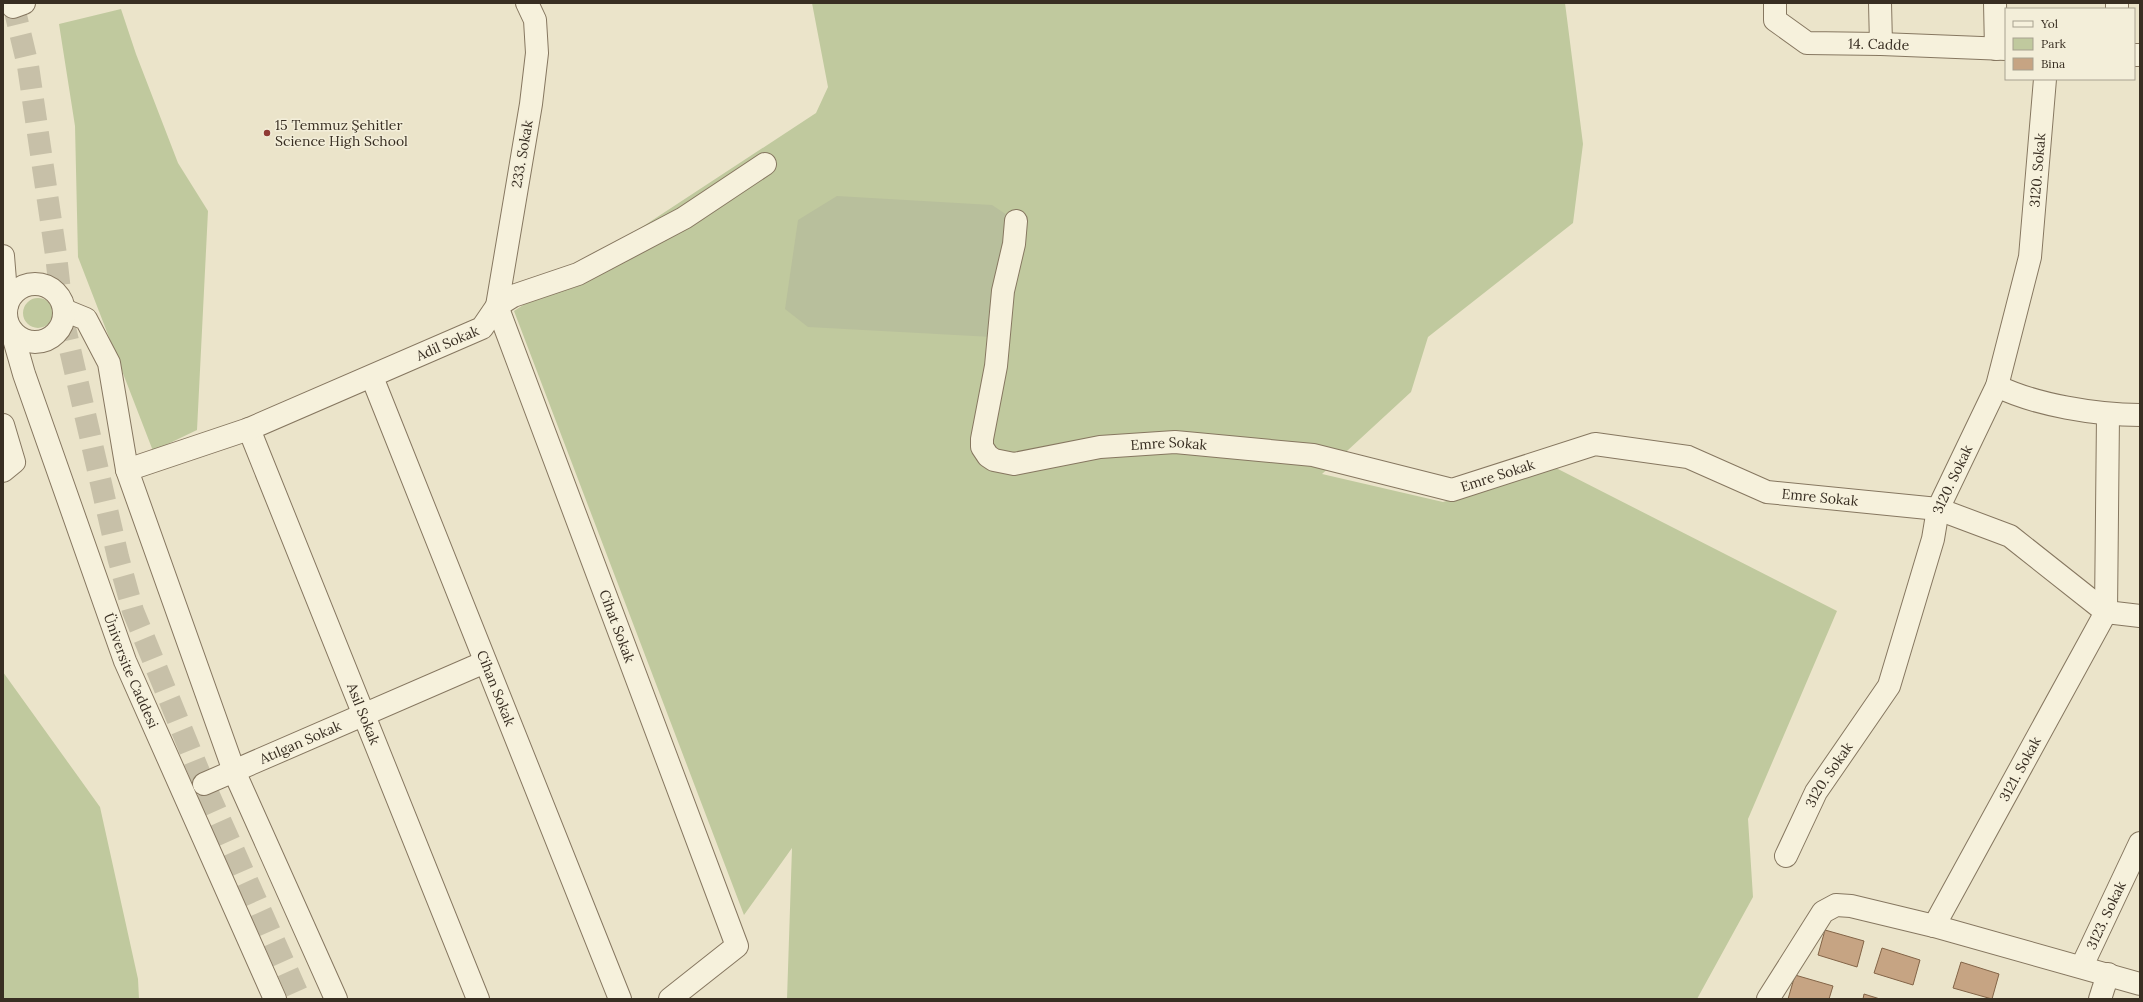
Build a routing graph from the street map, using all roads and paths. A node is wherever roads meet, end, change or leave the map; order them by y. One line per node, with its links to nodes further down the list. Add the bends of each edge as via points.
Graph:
1 (527, 3): 11 (street, 233. Sokak, via 535,20 537,53 531,104)
2 (1775, 3): 5 (street, 14. Cadde, via 1775,20 1807,43)
3 (1880, 3): 5 (street)
4 (1995, 3): 6 (street)
5 (1881, 44): 6 (street, 14. Cadde)
6 (2001, 49)
7 (2045, 80): 15 (street, 3120. Sokak, via 2030,257)
8 (765, 164): 11 (street, Adil Sokak, via 684,218 578,274 513,296)
9 (1016, 221): 22 (street, Emre Sokak, via 1014,244 1003,291 996,366 982,439 982,447 994,460 1014,464 1100,447 1175,442 1312,455 1452,490 1595,444 1688,457 1767,492)
10 (3, 256): 13 (street, Üniversite Caddesi)
11 (496, 306): 14 (street, Adil Sokak, via 482,328); 39 (street, Cihat Sokak, via 737,946)
12 (64, 310): 13 (street, via 60,328 46,340 28,342); 13 (street, via 61,300 55,293 37,284 19,289 12,296); 20 (street, via 86,319 109,363)
13 (7, 316): 35 (street, Üniversite Caddesi, via 24,374 126,661)
14 (372, 377): 19 (street, Adil Sokak); 25 (street, Cihan Sokak)
15 (1997, 386): 16 (street, via 2017,396); 22 (street, 3120. Sokak)
16 (2108, 414): 17 (street); 23 (street)
17 (2140, 415)
18 (3, 425): 21 (street, via 14,462)
19 (249, 429): 20 (street, Adil Sokak); 26 (street, Asil Sokak)
20 (127, 470): 27 (street)
21 (3, 471)
22 (1938, 509): 23 (street, Emre Sokak, via 2010,536); 30 (street, 3120. Sokak, via 1933,539 1888,686 1816,792)
23 (2106, 612): 24 (street); 31 (street, 3121. Sokak)
24 (2140, 616)
25 (485, 662): 26 (street, Atılgan Sokak); 38 (street, Cihan Sokak)
26 (363, 715): 27 (street, Atılgan Sokak); 37 (street, Asil Sokak)
27 (234, 771): 28 (street, Atılgan Sokak); 36 (street)
28 (204, 784)
29 (2140, 843): 32 (street, 3123. Sokak)
30 (1786, 856)
31 (1934, 926): 32 (street); 40 (street, via 1851,906 1836,905 1823,912)
32 (2082, 966): 33 (street)
33 (2108, 974): 34 (street); 41 (street)
34 (2140, 984)
35 (275, 999)
36 (336, 999)
37 (478, 999)
38 (620, 999)
39 (670, 999)
40 (1768, 999)
41 (2100, 999)

